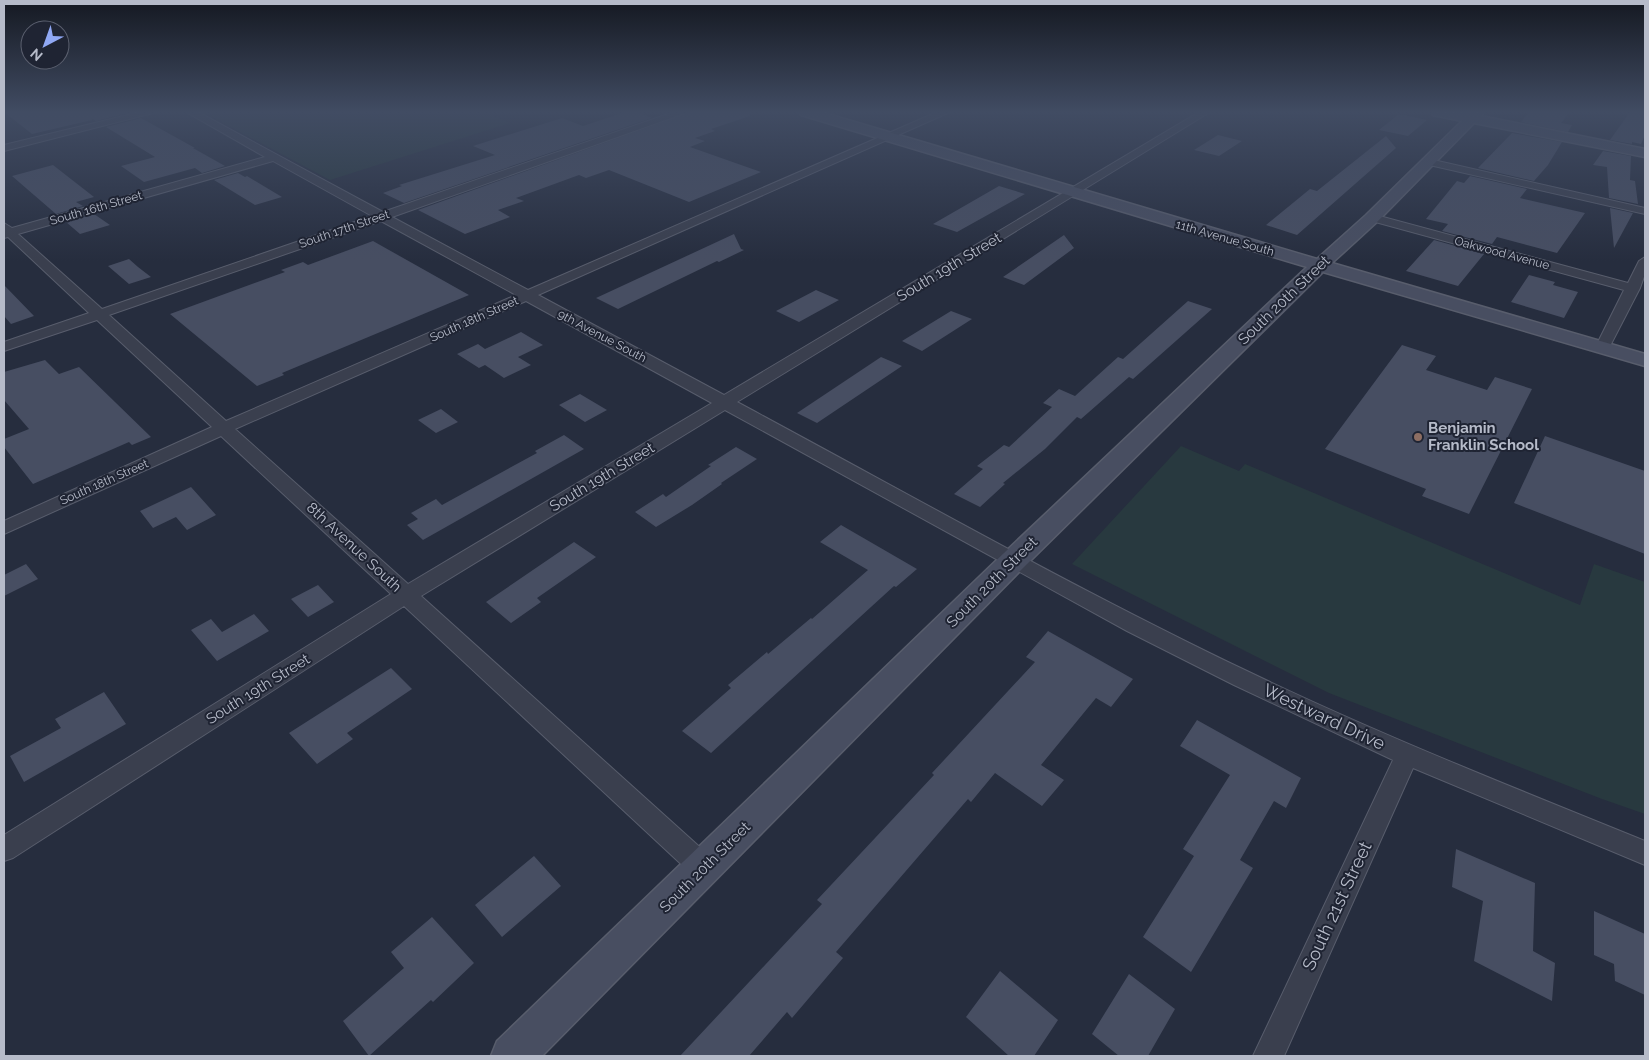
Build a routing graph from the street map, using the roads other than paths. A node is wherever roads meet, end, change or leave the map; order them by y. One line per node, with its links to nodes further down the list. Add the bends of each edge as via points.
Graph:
1 (261, 161): 12 (street, South 16th Street)
2 (280, 161): 10 (street, 9th Avenue South)
3 (540, 161): 10 (street, South 17th Street)
4 (834, 161): 16 (street, South 18th Street)
5 (971, 161): 8 (street, 11th Avenue South)
6 (1124, 161): 8 (street, South 19th Street)
7 (1430, 162): 9 (street); 11 (street, South 20th Street)
8 (1073, 192): 14 (street, 11th Avenue South); 21 (street, South 19th Street)
9 (1645, 211)
10 (382, 216): 16 (street, 9th Avenue South); 17 (street, South 17th Street)
11 (1372, 218): 14 (street, South 20th Street); 15 (street, Oakwood Avenue)
12 (6, 231): 17 (street, 8th Avenue South)
13 (1645, 261): 15 (street)
14 (1320, 265): 19 (street, 11th Avenue South); 24 (street, South 20th Street)
15 (1633, 288): 19 (street)
16 (527, 295): 21 (street, 9th Avenue South); 22 (street, South 18th Street)
17 (99, 313): 18 (street, South 17th Street); 22 (street, 8th Avenue South)
18 (4, 347)
19 (1602, 348): 20 (street, 11th Avenue South)
20 (1645, 360)
21 (725, 402): 24 (street, 9th Avenue South); 25 (street, South 19th Street)
22 (224, 428): 23 (street, South 18th Street); 25 (street, 8th Avenue South)
23 (4, 528)
24 (1014, 560): 26 (street, Westward Drive, via 1242,679); 29 (street, South 20th Street)
25 (406, 595): 27 (street, South 19th Street); 29 (street, 8th Avenue South)
26 (1407, 755): 28 (street, Westward Drive); 31 (street, South 21st Street)
27 (4, 850)
28 (1645, 853)
29 (704, 868): 30 (street, South 20th Street)
30 (512, 1056)
31 (1268, 1056)

